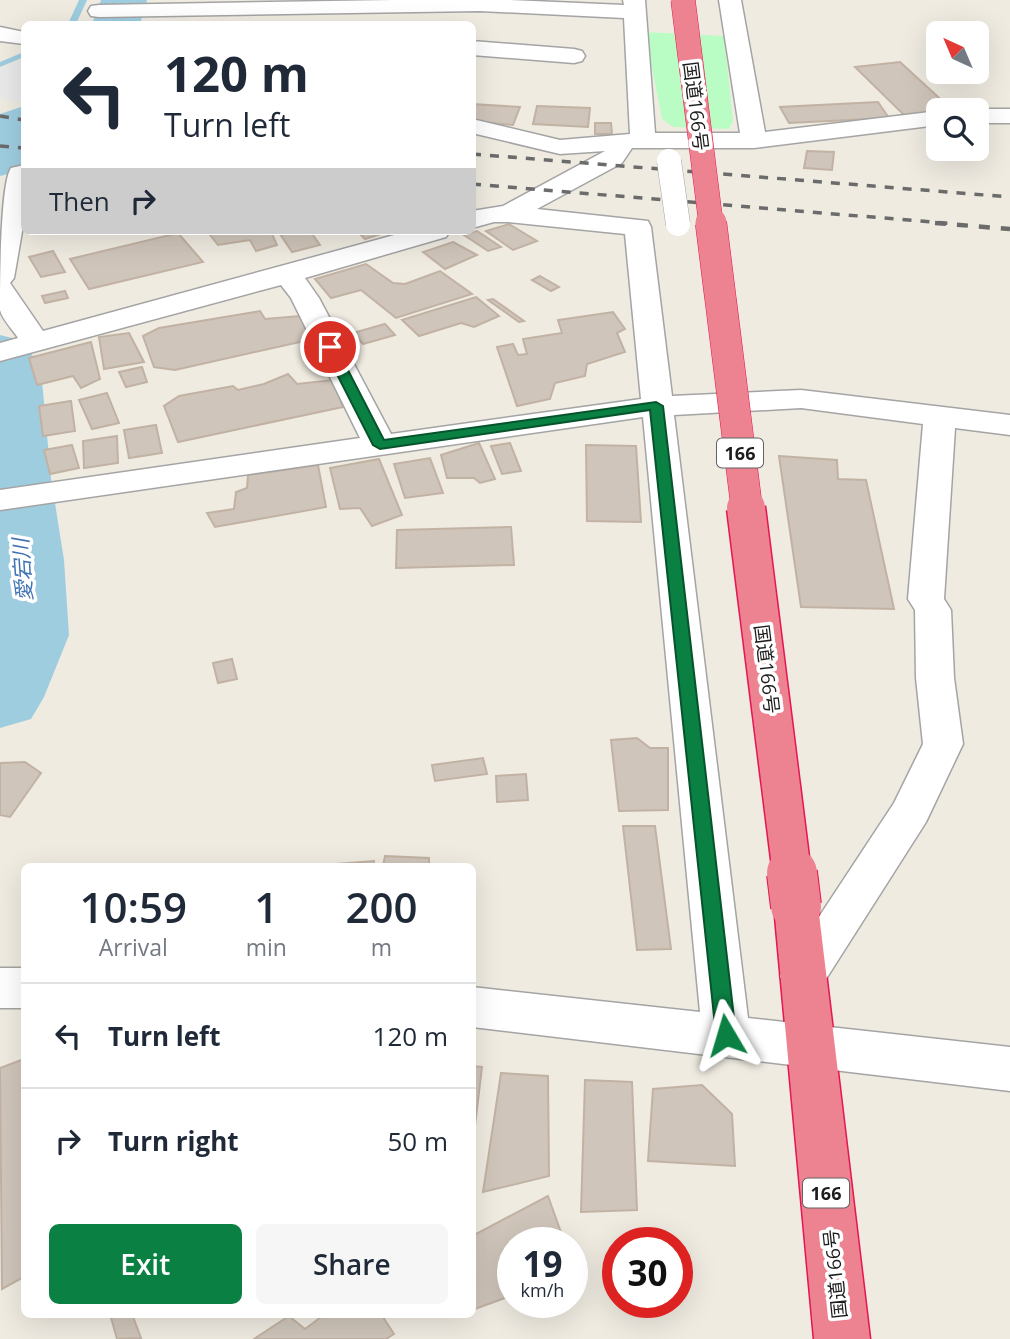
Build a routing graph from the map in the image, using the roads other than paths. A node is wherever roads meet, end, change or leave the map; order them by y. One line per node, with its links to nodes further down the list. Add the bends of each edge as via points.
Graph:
1 (683, 0): 34 (highway, 国道166号 / 166, bridge)
2 (730, 0): 18 (street)
3 (243, 4): 4 (street); 6 (street)
4 (352, 4): 7 (street)
5 (634, 6): 7 (street); 17 (street)
6 (146, 7): 8 (street)
7 (477, 10)
8 (99, 12)
9 (0, 34): 10 (street)
10 (21, 38)
11 (476, 48): 12 (street)
12 (574, 56)
13 (989, 116): 14 (street)
14 (1010, 116)
15 (926, 120): 18 (street)
16 (476, 127): 17 (street, via 560,147)
17 (633, 141): 18 (street); 21 (street, via 613,158)
18 (754, 141)
19 (669, 161): 23 (street, bridge)
20 (21, 173): 26 (street)
21 (508, 214): 22 (street); 29 (street, via 638,227)
22 (476, 219)
23 (678, 223)
24 (422, 235): 25 (street)
25 (287, 273): 28 (street); 32 (street, via 305,298)
26 (0, 278)
27 (0, 289): 28 (street)
28 (18, 347)
29 (656, 406): 30 (street, via 802,399); 32 (street); 38 (street)
30 (940, 416): 31 (street); 34 (street, via 926,599 933,610 943,744 911,811)
31 (1010, 425)
32 (380, 445): 33 (street)
33 (0, 500)
34 (803, 976): 39 (highway, 国道166号 / 166)
35 (0, 988): 36 (street)
36 (21, 988)
37 (476, 1007): 38 (street)
38 (726, 1035): 39 (street)
39 (810, 1047): 40 (street); 41 (highway, 国道166号 / 166)
40 (1010, 1069)
41 (842, 1339)

